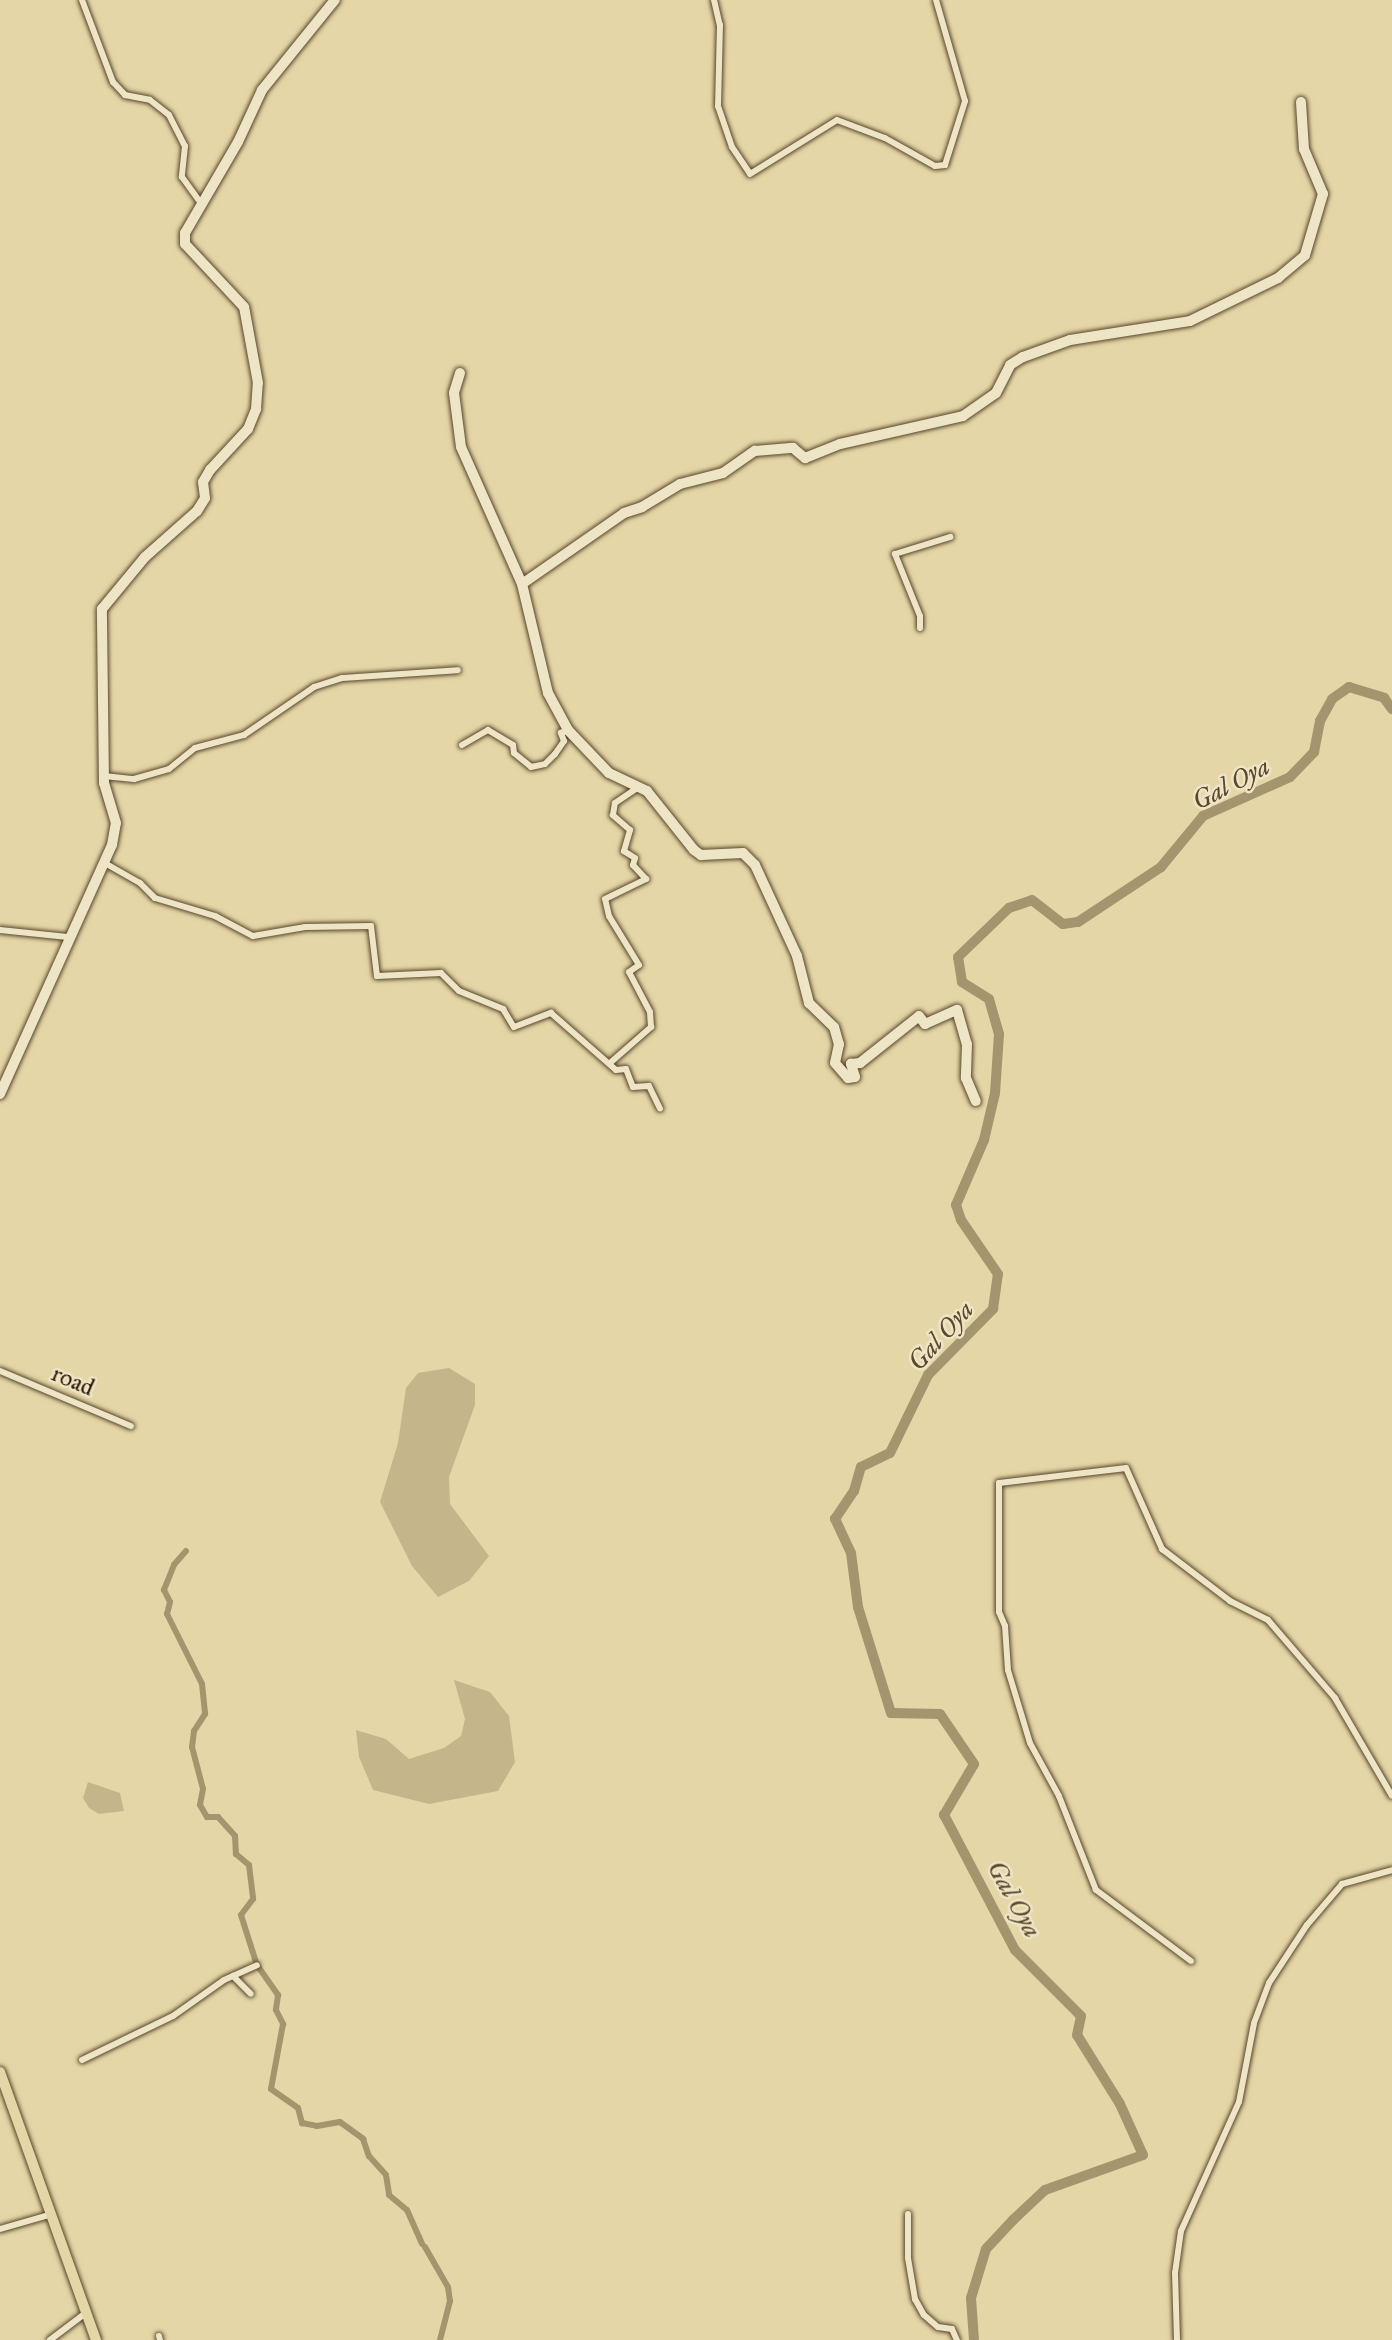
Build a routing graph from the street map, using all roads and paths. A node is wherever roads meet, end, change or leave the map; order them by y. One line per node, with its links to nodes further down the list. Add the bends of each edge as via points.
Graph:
1 (82, 0): 6 (street, via 113,82 125,95 149,100 169,115 185,146 183,177)
2 (335, 0): 6 (main road, via 262,90)
3 (714, 0): 4 (street, via 720,25 718,106 732,147 750,174 838,120 885,138 935,166 945,165 965,101 945,18)
4 (936, 0)
5 (1301, 102): 9 (main road, via 1304,149 1323,194 1304,255 1278,278 1190,321 1070,340 1023,357 1010,365 996,393 963,416 839,444 805,458 793,449 755,451 723,473 680,484 642,508 624,513)
6 (201, 203): 14 (main road, via 185,233 186,244 244,307 258,383 256,409 248,429 203,482 205,498 197,511 145,557 102,609)
7 (460, 373): 9 (main road, via 454,393 461,447)
8 (950, 537): 10 (street, via 895,554 920,616)
9 (522, 584): 12 (main road, via 548,693)
10 (920, 628)
11 (458, 670): 14 (street, via 342,678 314,687 244,735 195,748 161,772 135,779)
12 (568, 730): 13 (street, via 561,733 564,741 545,764 531,767 514,753 513,746 488,730); 15 (main road, via 609,773)
13 (462, 745)
14 (104, 776): 16 (main road, via 116,823)
15 (639, 787): 19 (street, via 615,803 613,815 630,830 624,851 635,858 634,865 646,878 605,899 609,916 639,965 629,972 650,1012 651,1027); 21 (main road, via 701,855 743,853 755,865 797,956 809,1003 834,1027 839,1044 835,1063 848,1077 855,1077 850,1064 860,1063 919,1016 925,1024 957,1010 967,1044 966,1078)
16 (103, 862): 18 (main road); 19 (street, via 140,883 155,898 215,916 253,936 305,928 371,926 377,976 441,973 459,991 503,1009 514,1027 551,1013)
17 (0, 930): 18 (street)
18 (68, 937): 20 (main road)
19 (610, 1063): 22 (street, via 616,1070 626,1069 633,1087 649,1086)
20 (0, 1094)
21 (976, 1101)
22 (660, 1109)
23 (0, 1371): 24 (street, road)
24 (131, 1426)
25 (1392, 1796): 27 (street, via 1335,1698 1268,1620 1230,1601 1162,1549 1126,1468 999,1483 999,1612 1005,1626 1008,1670 1030,1743 1059,1797 1096,1890)
26 (1392, 1870): 40 (street, via 1342,1884 1307,1925 1269,1983 1254,2023 1239,2102 1181,2231 1175,2273)
27 (1191, 1961)
28 (257, 1965): 29 (street)
29 (233, 1976): 30 (street); 31 (street, via 180,2012)
30 (251, 1994)
31 (82, 2060)
32 (0, 2072): 34 (main road)
33 (908, 2214): 39 (street, via 908,2258 915,2299 924,2315 938,2327 952,2329)
34 (49, 2215): 35 (street); 36 (main road)
35 (0, 2229)
36 (87, 2312): 37 (street); 38 (main road)
37 (50, 2340)
38 (96, 2340)
39 (957, 2340)
40 (1177, 2340)

